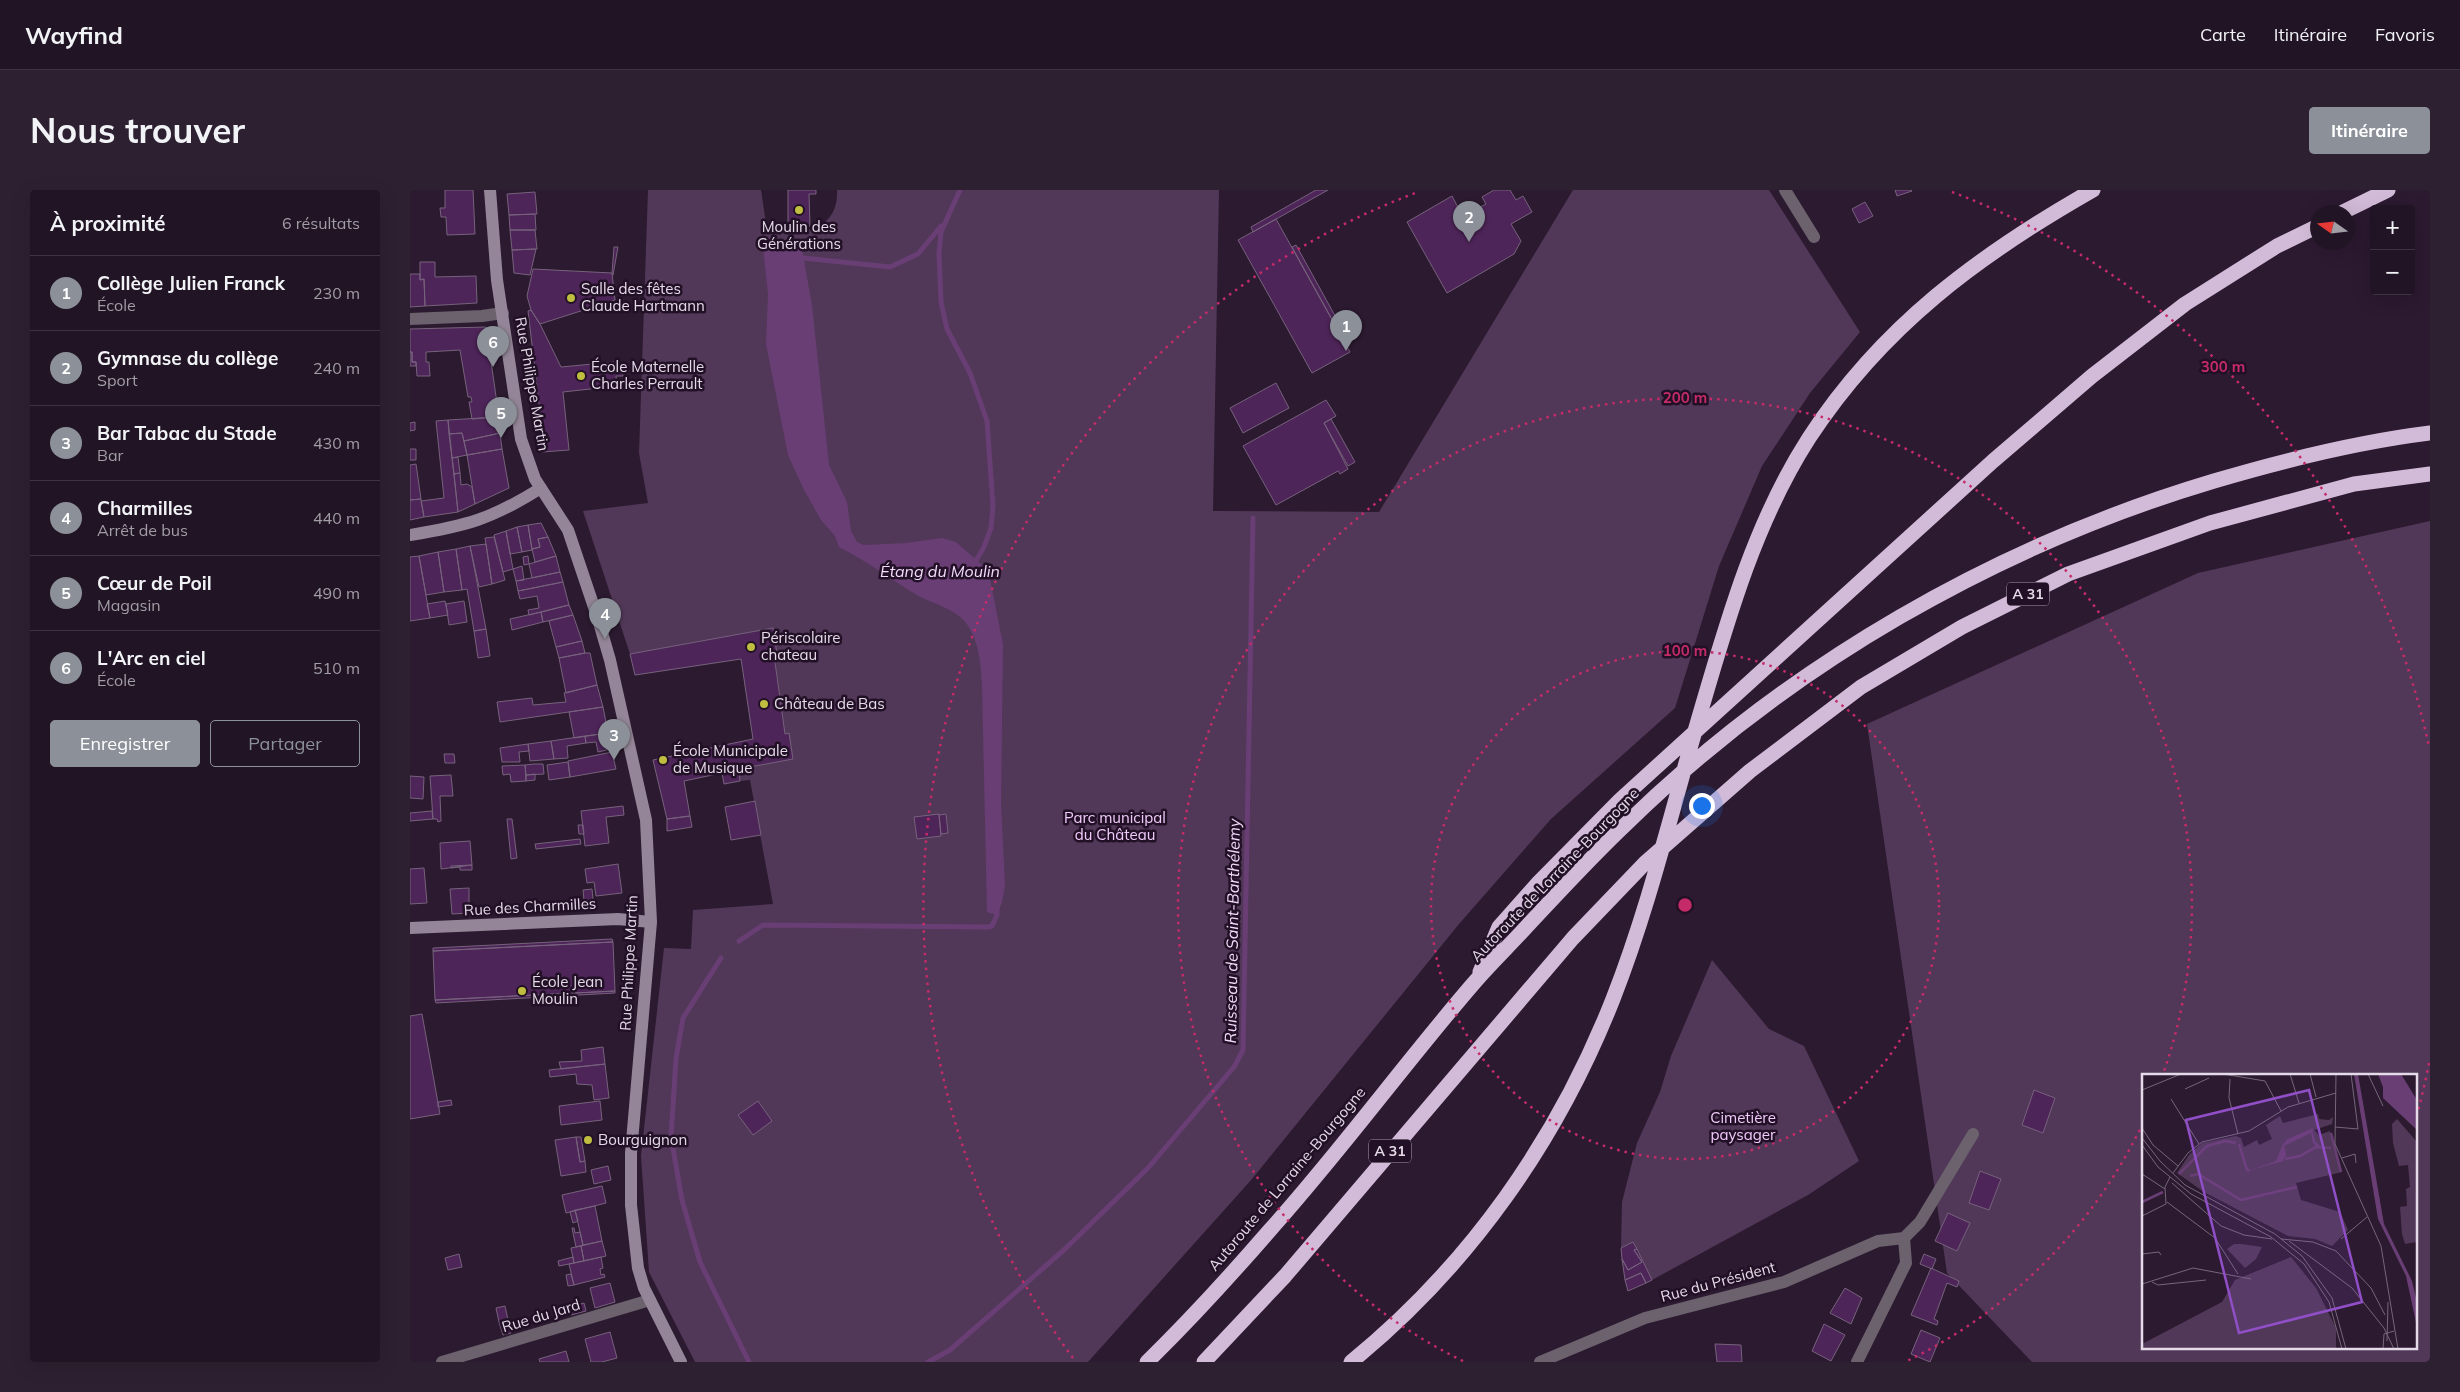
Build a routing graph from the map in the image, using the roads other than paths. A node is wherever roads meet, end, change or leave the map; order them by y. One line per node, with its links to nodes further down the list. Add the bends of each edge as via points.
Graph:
1 (490, 190): 8 (street, Rue Philippe Martin, via 494,254)
2 (1785, 190): 7 (street)
3 (2093, 190): 24 (highway, via 1984,258 1915,312 1841,393 1808,440 1754,547 1734,602 1642,918 1610,1006 1569,1096 1515,1186 1474,1241 1402,1318)
4 (2388, 190): 5 (highway)
5 (2355, 206)
6 (2310, 230): 16 (highway, via 2277,246 2185,304 2092,376 1668,753 1539,882 1499,927)
7 (1814, 237)
8 (503, 313): 9 (street); 12 (street, Rue Philippe Martin, via 522,439 530,467)
9 (410, 319)
10 (2430, 433): 16 (highway, Autoroute de Lorraine-Bourgogne / A 31, via 2323,451 2266,465 2116,512 1943,592 1885,625 1770,702 1706,753 1574,876)
11 (2430, 474): 23 (highway, A 31, via 2354,484 2210,523 2068,574 1962,627 1861,687 1750,771 1645,863 1573,938 1285,1276)
12 (541, 488): 13 (street, via 478,522); 14 (street, Rue Philippe Martin, via 568,530 610,660 646,820)
13 (410, 535)
14 (651, 922): 15 (street, Rue des Charmilles, via 618,919); 19 (street, Rue Philippe Martin, via 630,1153 631,1205 638,1268)
15 (410, 928)
16 (1475, 982): 22 (highway, Autoroute de Lorraine-Bourgogne / A 31, via 1272,1229)
17 (1973, 1134): 18 (street, via 1920,1222)
18 (1904, 1238): 25 (street, Rue du Président, via 1878,1241 1784,1282 1645,1318); 26 (street, via 1906,1263)
19 (650, 1300): 20 (street, Rue du Jard); 21 (street, Rue Philippe Martin)
20 (442, 1362)
21 (680, 1362)
22 (1147, 1362)
23 (1204, 1362)
24 (1350, 1362)
25 (1540, 1362)
26 (1857, 1362)

